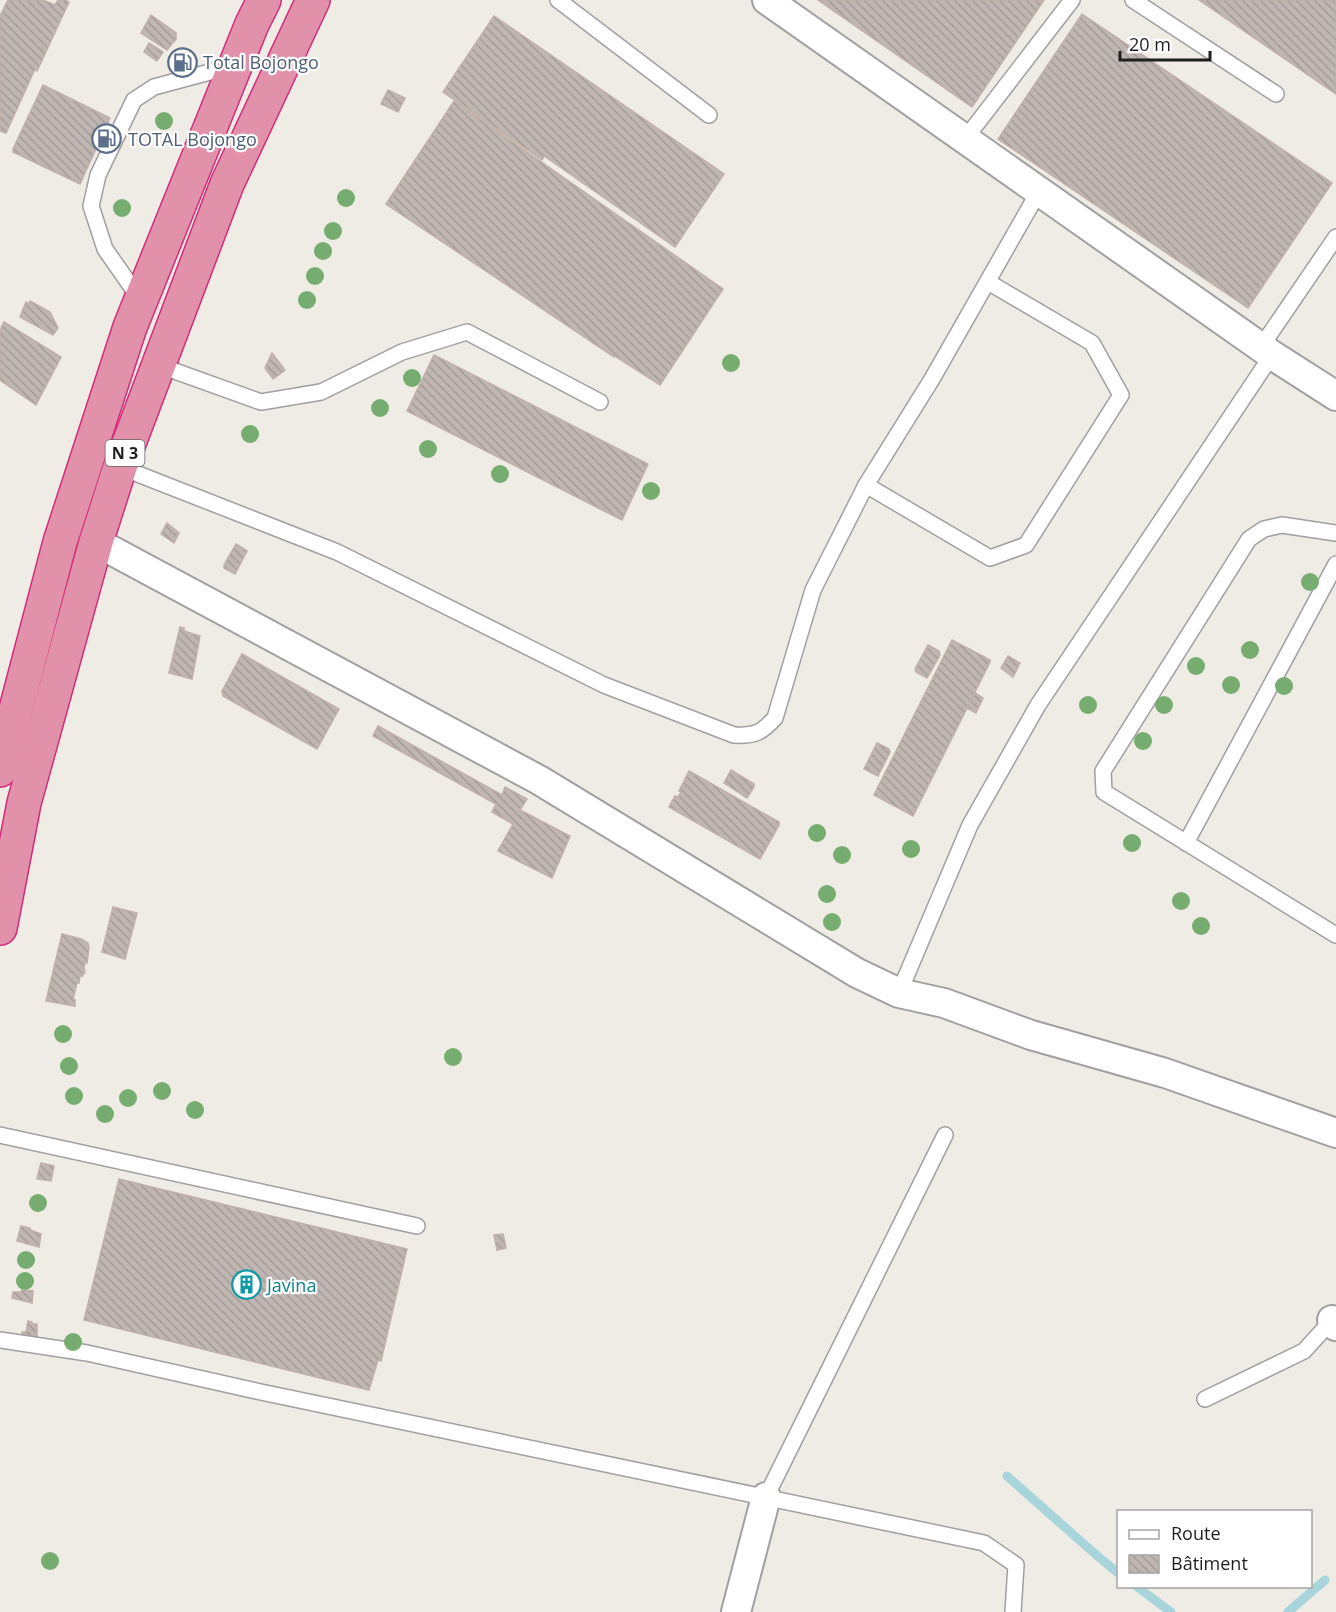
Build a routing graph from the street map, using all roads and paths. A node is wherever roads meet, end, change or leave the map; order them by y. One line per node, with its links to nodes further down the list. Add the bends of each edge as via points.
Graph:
1 (264, 0): 7 (highway, N 3)
2 (313, 0): 16 (highway, N 3, via 227,184)
3 (558, 0): 9 (lane)
4 (767, 0): 10 (street)
5 (1072, 0): 10 (lane)
6 (1133, 0): 8 (lane)
7 (236, 65): 14 (highway, N 3); 14 (lane, via 154,87 134,100 98,175 90,206 105,249)
8 (1276, 94)
9 (709, 115)
10 (965, 139): 11 (street)
11 (1039, 191): 13 (lane); 15 (street)
12 (1336, 237): 15 (lane)
13 (988, 282): 20 (lane); 20 (lane, via 1092,343 1121,394 1026,545 990,558)
14 (141, 300): 24 (highway, N 3, via 60,542)
15 (1266, 351): 17 (street); 29 (lane, via 1038,705 970,825)
16 (158, 365): 18 (lane, via 261,402 321,392 402,352 467,332); 19 (highway, N 3)
17 (1336, 396)
18 (600, 402)
19 (120, 466): 20 (lane, via 338,552 604,685 734,735 749,736 763,731 775,718 813,590); 22 (highway, N 3)
20 (866, 485)
21 (1336, 533): 26 (lane, via 1282,525 1264,529 1249,539 1103,771 1104,792)
22 (96, 542): 25 (highway, N 3); 29 (street, via 539,780 857,973)
23 (1336, 564): 26 (lane)
24 (0, 770)
25 (12, 800): 27 (highway, N 3)
26 (1186, 843): 28 (lane)
27 (0, 928)
28 (1336, 935)
29 (899, 993): 30 (street, via 944,1003 1031,1035 1165,1073)
30 (1336, 1133)
31 (0, 1135): 33 (lane)
32 (945, 1135): 37 (lane)
33 (417, 1226)
34 (1335, 1321): 36 (lane, via 1304,1351)
35 (0, 1340): 37 (lane, via 87,1353)
36 (1205, 1399)
37 (766, 1497): 38 (street); 39 (lane, via 984,1543 1016,1565)
38 (736, 1612)
39 (1013, 1612)

